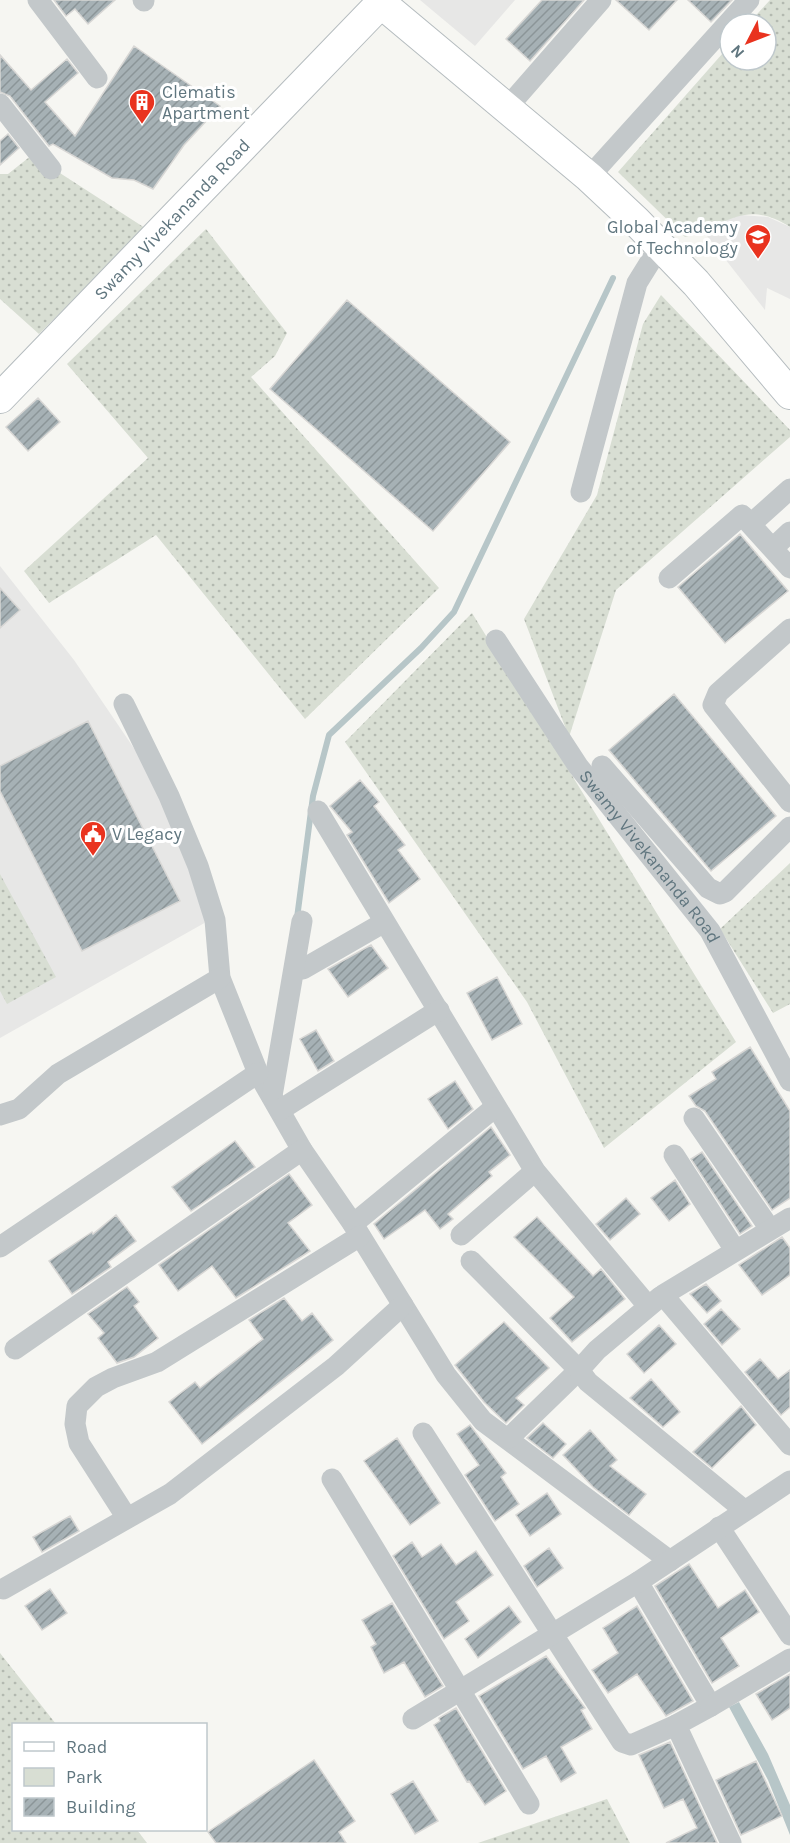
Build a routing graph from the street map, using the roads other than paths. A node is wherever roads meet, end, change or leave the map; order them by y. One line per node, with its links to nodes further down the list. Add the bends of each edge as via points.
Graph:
1 (38, 0): 5 (street)
2 (601, 0): 7 (street)
3 (749, 0): 9 (street)
4 (380, 2): 7 (street, Swamy Vivekananda Road); 12 (street, Swamy Vivekananda Road)
5 (97, 78)
6 (0, 104): 8 (street)
7 (506, 110): 9 (street, Swamy Vivekananda Road)
8 (51, 169)
9 (589, 177): 10 (street, Swamy Vivekananda Road)
10 (660, 246): 11 (street, Swamy Vivekananda Road); 14 (street, via 637,283)
11 (790, 394)
12 (0, 398)
13 (790, 489): 15 (street)
14 (581, 492)
15 (752, 523): 17 (street); 19 (street, via 738,516)
16 (790, 532): 17 (street)
17 (773, 548): 18 (street)
18 (790, 568)
19 (669, 578)
20 (790, 629): 24 (street, via 718,693 712,705)
21 (496, 640): 33 (street, Swamy Vivekananda Road, via 578,766 710,931)
22 (124, 704): 30 (street, via 198,866 215,920)
23 (602, 766): 26 (street, via 708,888 720,894)
24 (790, 802)
25 (318, 811): 28 (street)
26 (790, 827)
27 (302, 921): 34 (street)
28 (383, 923): 29 (street); 31 (street)
29 (303, 969)
30 (220, 978): 32 (street); 36 (street, via 58,1074 19,1109)
31 (439, 1010): 34 (street); 35 (street)
32 (258, 1073): 34 (street); 45 (street)
33 (790, 1081)
34 (276, 1103): 38 (street)
35 (494, 1108): 40 (street); 43 (street)
36 (0, 1115)
37 (694, 1118): 42 (street)
38 (302, 1149): 43 (street); 50 (street)
39 (674, 1155): 46 (street)
40 (535, 1172): 44 (street); 48 (street)
41 (790, 1218): 42 (street)
42 (770, 1229): 46 (street)
43 (357, 1230): 49 (street); 58 (street, via 157,1362 96,1387 77,1406 79,1443)
44 (460, 1235)
45 (0, 1247)
46 (735, 1250): 48 (street)
47 (471, 1261): 51 (street)
48 (656, 1300): 51 (street); 54 (street)
49 (403, 1305): 53 (street, via 446,1375 483,1421); 58 (street, via 336,1366 223,1454 170,1494)
50 (15, 1349)
51 (579, 1370): 53 (street); 57 (street, via 588,1382)
52 (423, 1433): 63 (street)
53 (509, 1438): 60 (street)
54 (790, 1445)
55 (332, 1479): 66 (street)
56 (790, 1481): 57 (street)
57 (744, 1510): 59 (street)
58 (127, 1518): 62 (street)
59 (719, 1527): 60 (street); 64 (street)
60 (670, 1561): 61 (street)
61 (638, 1582): 63 (street); 67 (street)
62 (3, 1589)
63 (551, 1635): 66 (street); 69 (street, via 622,1742 631,1745)
64 (790, 1635)
65 (790, 1659): 67 (street)
66 (461, 1689): 68 (street); 70 (street)
67 (711, 1706): 69 (street)
68 (413, 1719)
69 (676, 1725): 71 (street)
70 (529, 1804)
71 (731, 1843)

